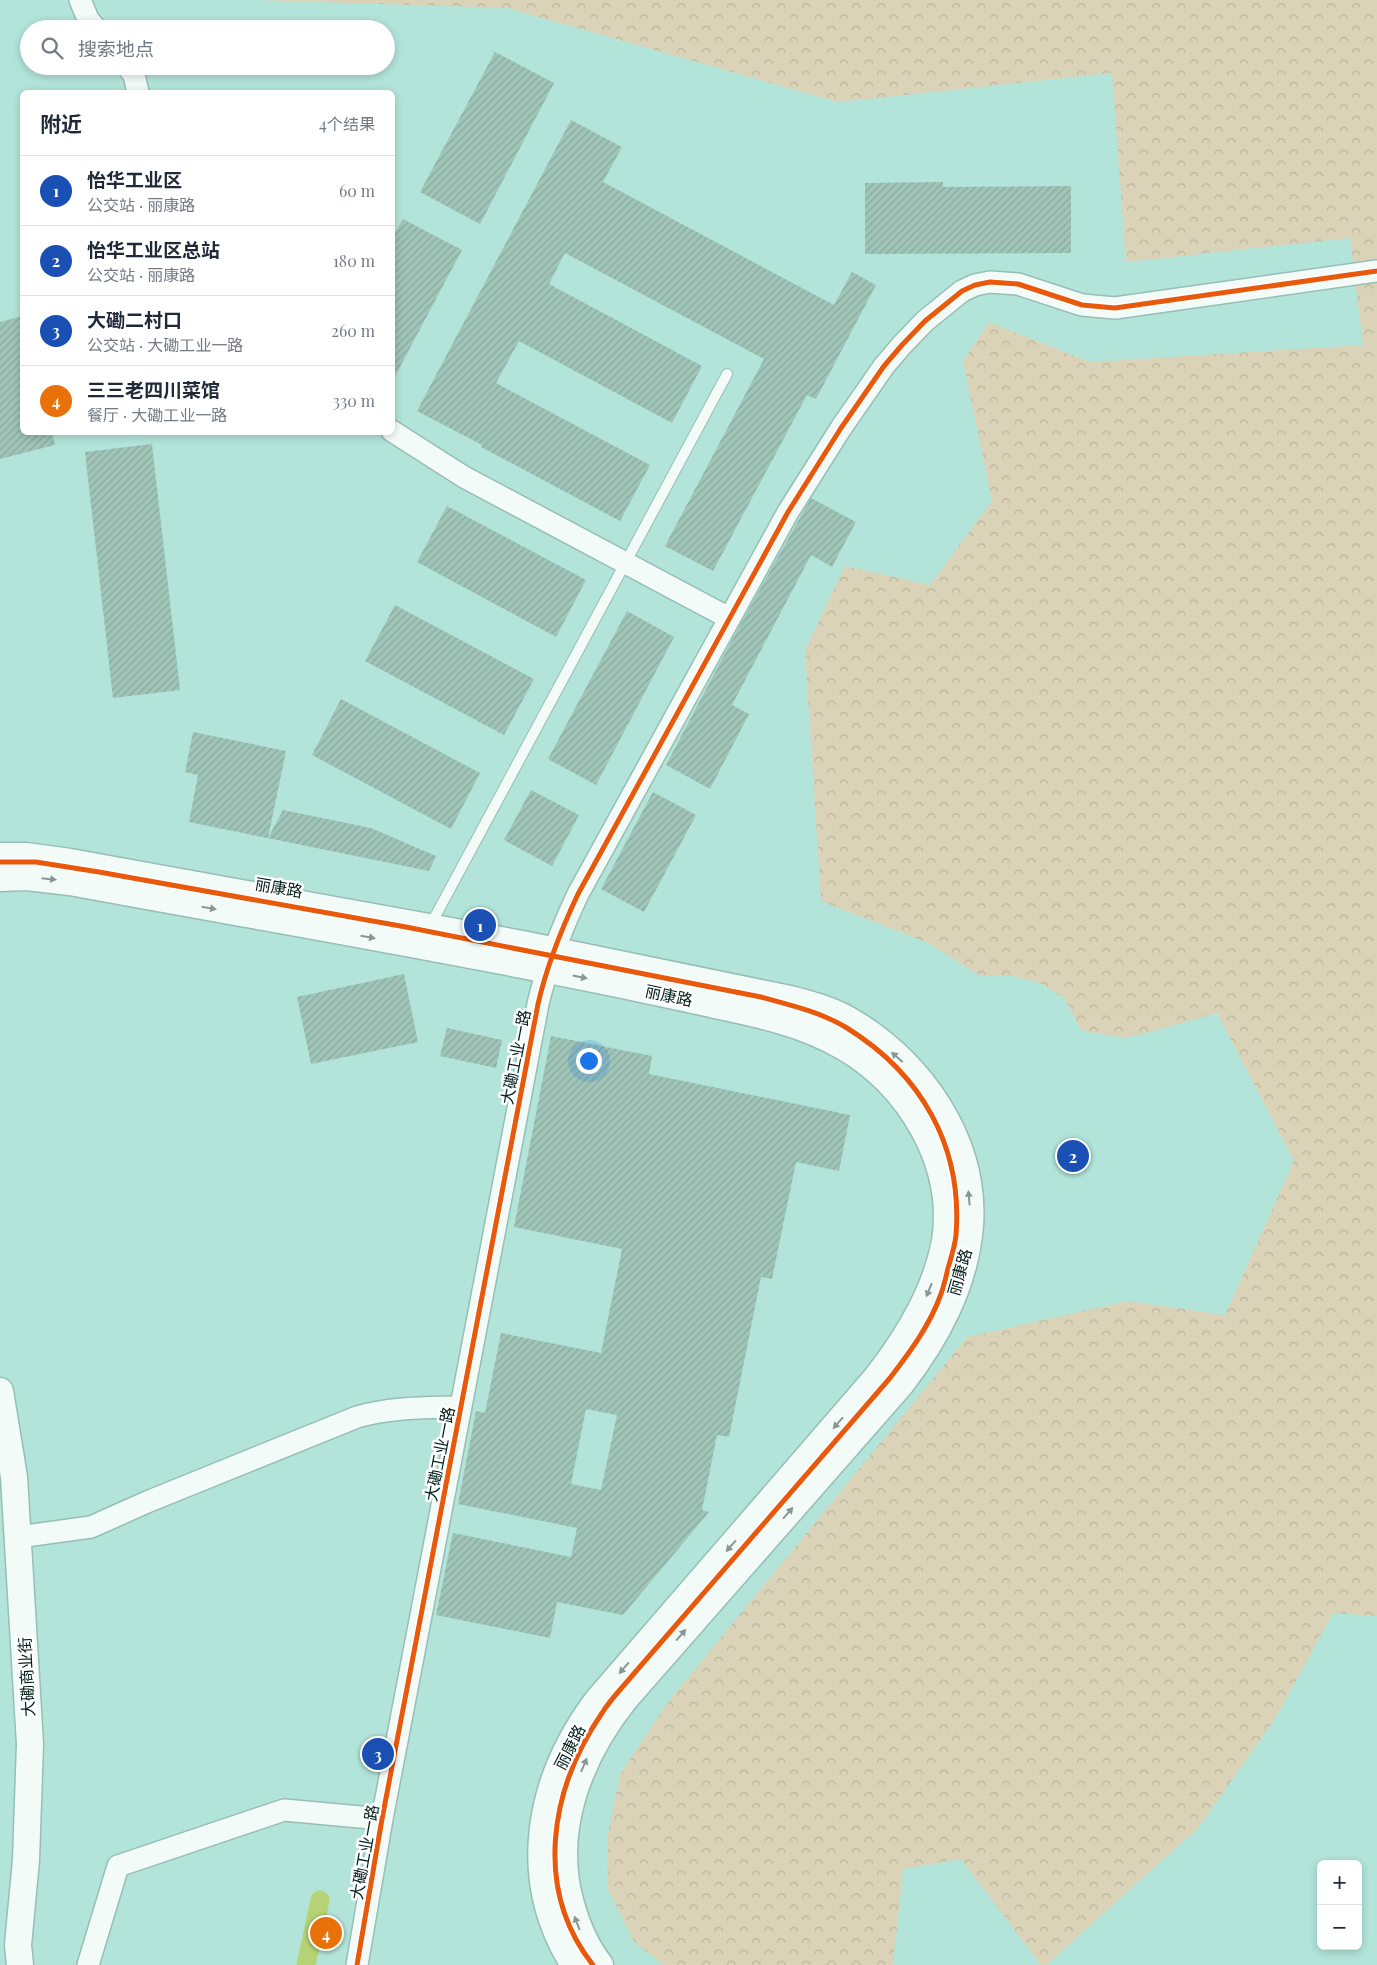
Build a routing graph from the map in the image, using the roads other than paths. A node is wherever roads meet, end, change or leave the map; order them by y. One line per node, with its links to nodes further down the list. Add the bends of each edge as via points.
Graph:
1 (80, 0): 2 (street)
2 (89, 20)
3 (133, 75): 4 (street)
4 (138, 90)
5 (1377, 271): 9 (street, 大磡工业一路, via 1115,308 1082,305 1034,288 1002,282 962,291 925,321 884,366 788,512)
6 (727, 374): 8 (lane)
7 (395, 433): 8 (street, via 464,477)
8 (625, 563): 9 (street); 12 (lane)
9 (730, 618): 13 (street, 大磡工业一路, via 578,894)
10 (0, 856): 12 (street, 丽康路, via 70,862)
11 (0, 878): 13 (street, 丽康路, one-way to 13, via 27,877 70,882)
12 (429, 927): 13 (street, 丽康路)
13 (549, 960): 15 (street, 大磡工业一路, via 536,1013); 21 (street, 丽康路, one-way to 21, via 798,1026 844,1046 883,1076 915,1114 936,1159 943,1186 946,1220 944,1244 929,1292 891,1360 606,1690 585,1716 563,1756 545,1812 542,1862 551,1920); 22 (street, 丽康路, one-way to 13, via 575,1920 564,1870 569,1807 585,1761 625,1699 913,1368 935,1335 956,1289 968,1242 970,1210 964,1167 936,1101 908,1066 846,1019 810,1004 757,991)
14 (0, 1390): 16 (street, 大磡商业街, via 14,1478)
15 (461, 1407): 16 (street, via 403,1408 357,1417 91,1527); 17 (street, 大磡工业一路)
16 (18, 1537): 18 (street, 大磡商业街, via 30,1744 26,1860 18,1945)
17 (382, 1819): 19 (street, via 284,1810 118,1866); 20 (street, 大磡工业一路)
18 (20, 1965)
19 (88, 1965)
20 (357, 1965)
21 (574, 1965)
22 (600, 1965)

